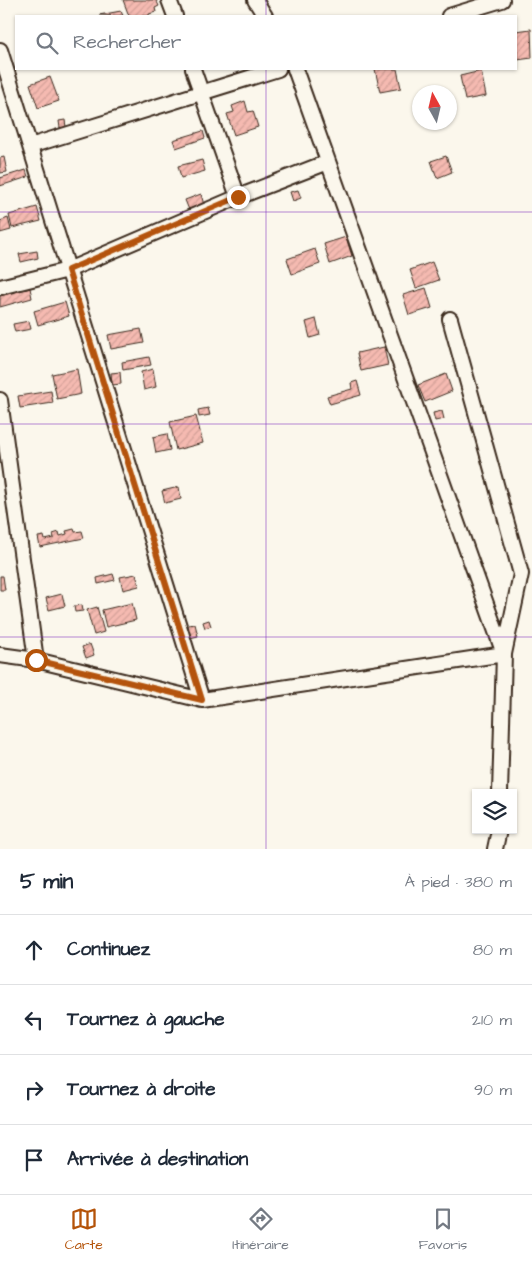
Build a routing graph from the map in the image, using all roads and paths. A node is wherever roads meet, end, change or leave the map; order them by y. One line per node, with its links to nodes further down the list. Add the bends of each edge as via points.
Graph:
1 (169, 0): 4 (street)
2 (255, 0): 5 (street)
3 (502, 0): 6 (street)
4 (175, 15)
5 (263, 15)
6 (452, 15)
7 (0, 50): 12 (street)
8 (193, 70): 11 (street)
9 (275, 70): 11 (street)
10 (294, 70): 13 (street)
11 (201, 92): 12 (street); 14 (street)
12 (30, 146): 15 (street)
13 (328, 162): 14 (street); 20 (street)
14 (238, 197): 15 (street)
15 (68, 270): 16 (street); 22 (street)
16 (0, 287)
17 (450, 319): 20 (street, via 521,574)
18 (0, 400): 21 (street)
19 (0, 654): 21 (street)
20 (504, 654): 22 (street); 23 (street)
21 (36, 660): 22 (street)
22 (202, 700)
23 (500, 789)
24 (498, 834): 25 (street)
25 (495, 849)

